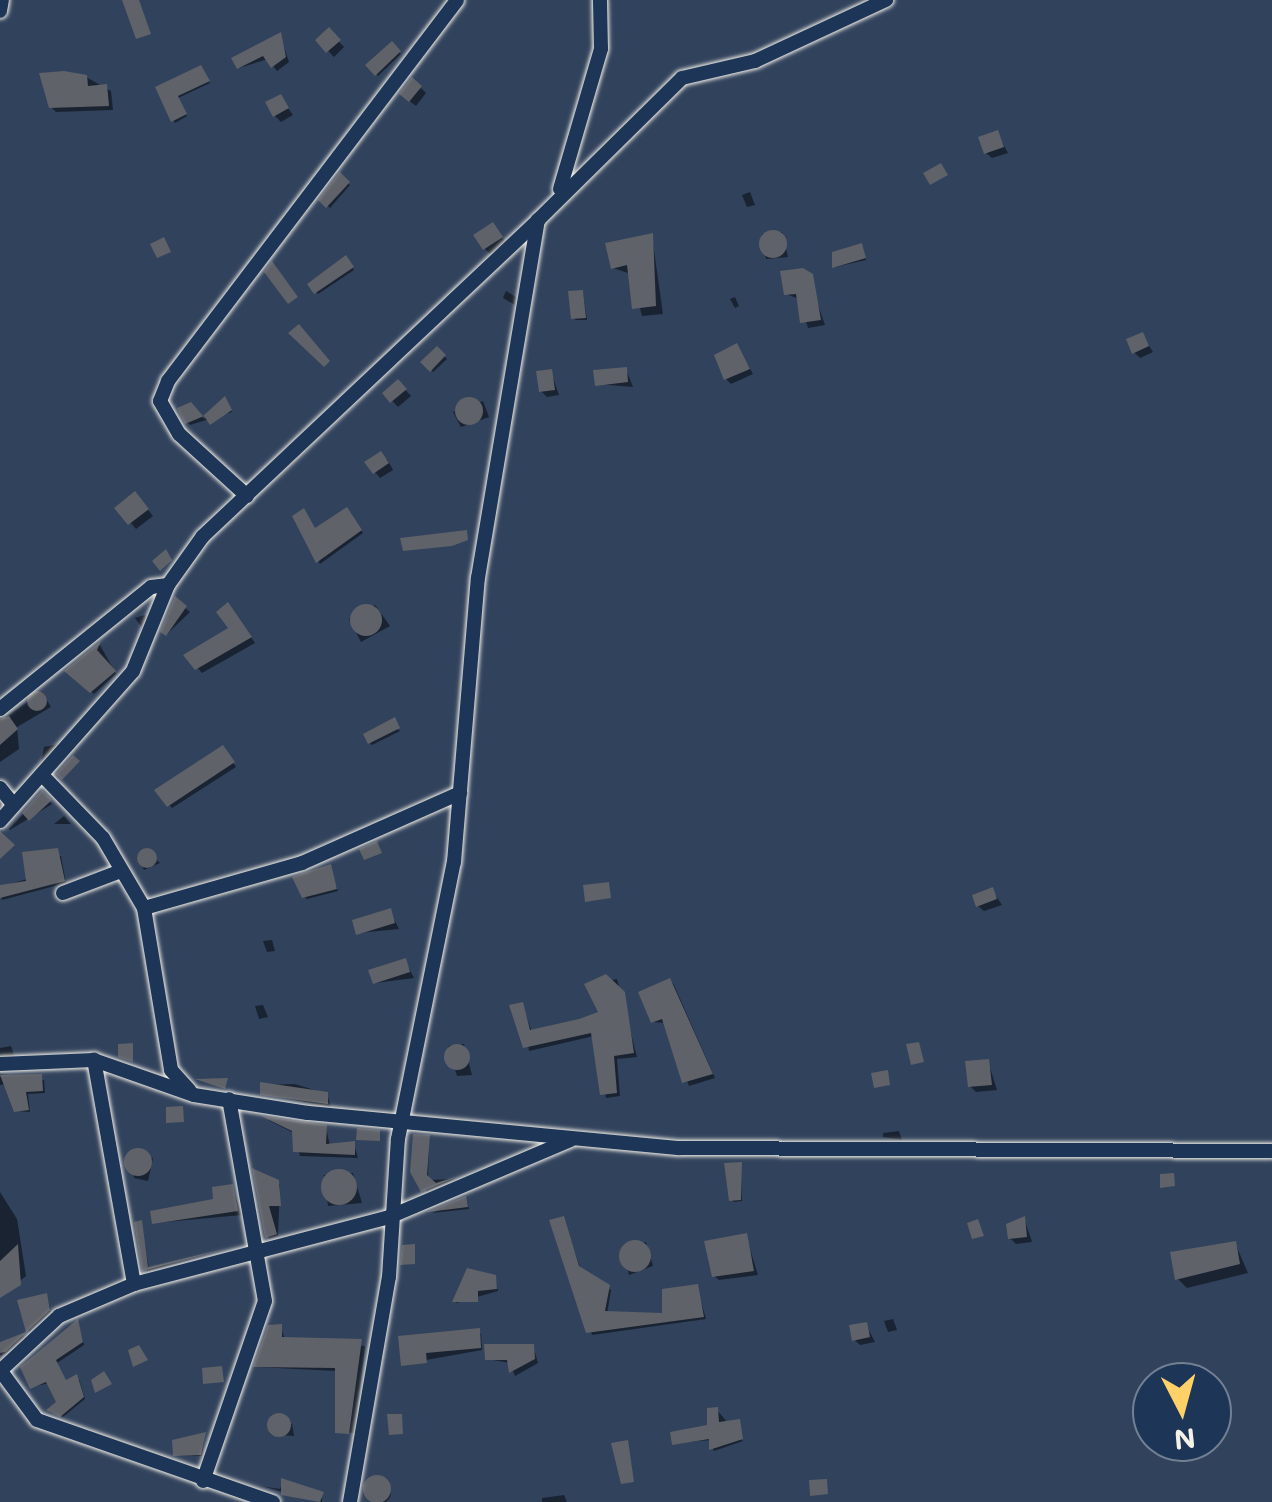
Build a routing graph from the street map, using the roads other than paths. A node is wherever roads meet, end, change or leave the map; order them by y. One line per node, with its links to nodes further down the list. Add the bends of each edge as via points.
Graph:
1 (2, 0): 5 (street)
2 (457, 0): 8 (street, via 168,381 160,402 179,434)
3 (600, 0): 6 (street, via 600,50)
4 (886, 0): 6 (street, via 755,60 682,78)
5 (0, 11)
6 (560, 190): 7 (street)
7 (538, 220): 8 (street); 13 (street, via 478,578)
8 (247, 496): 9 (street)
9 (168, 585): 10 (street, via 151,587); 11 (street, via 133,671)
10 (0, 709)
11 (43, 776): 14 (street); 16 (street)
12 (0, 788): 14 (street)
13 (460, 794): 18 (street, via 302,863); 23 (street)
14 (14, 805): 15 (street)
15 (0, 821)
16 (121, 870): 17 (street); 18 (street)
17 (64, 892)
18 (144, 908): 21 (street, via 171,1070)
19 (94, 1060): 20 (street); 21 (street); 28 (street)
20 (0, 1064)
21 (194, 1095): 22 (street)
22 (229, 1099): 23 (street); 27 (street, via 239,1192)
23 (404, 1120): 24 (street); 26 (street)
24 (570, 1140): 25 (street, via 737,1152); 26 (street)
25 (1272, 1151)
26 (388, 1218): 27 (street); 32 (street, via 389,1277)
27 (262, 1250): 28 (street); 30 (street, via 259,1329)
28 (134, 1284): 29 (street, via 58,1316)
29 (0, 1370): 30 (street, via 37,1420 100,1435)
30 (203, 1481): 31 (street)
31 (273, 1502)
32 (350, 1502)

